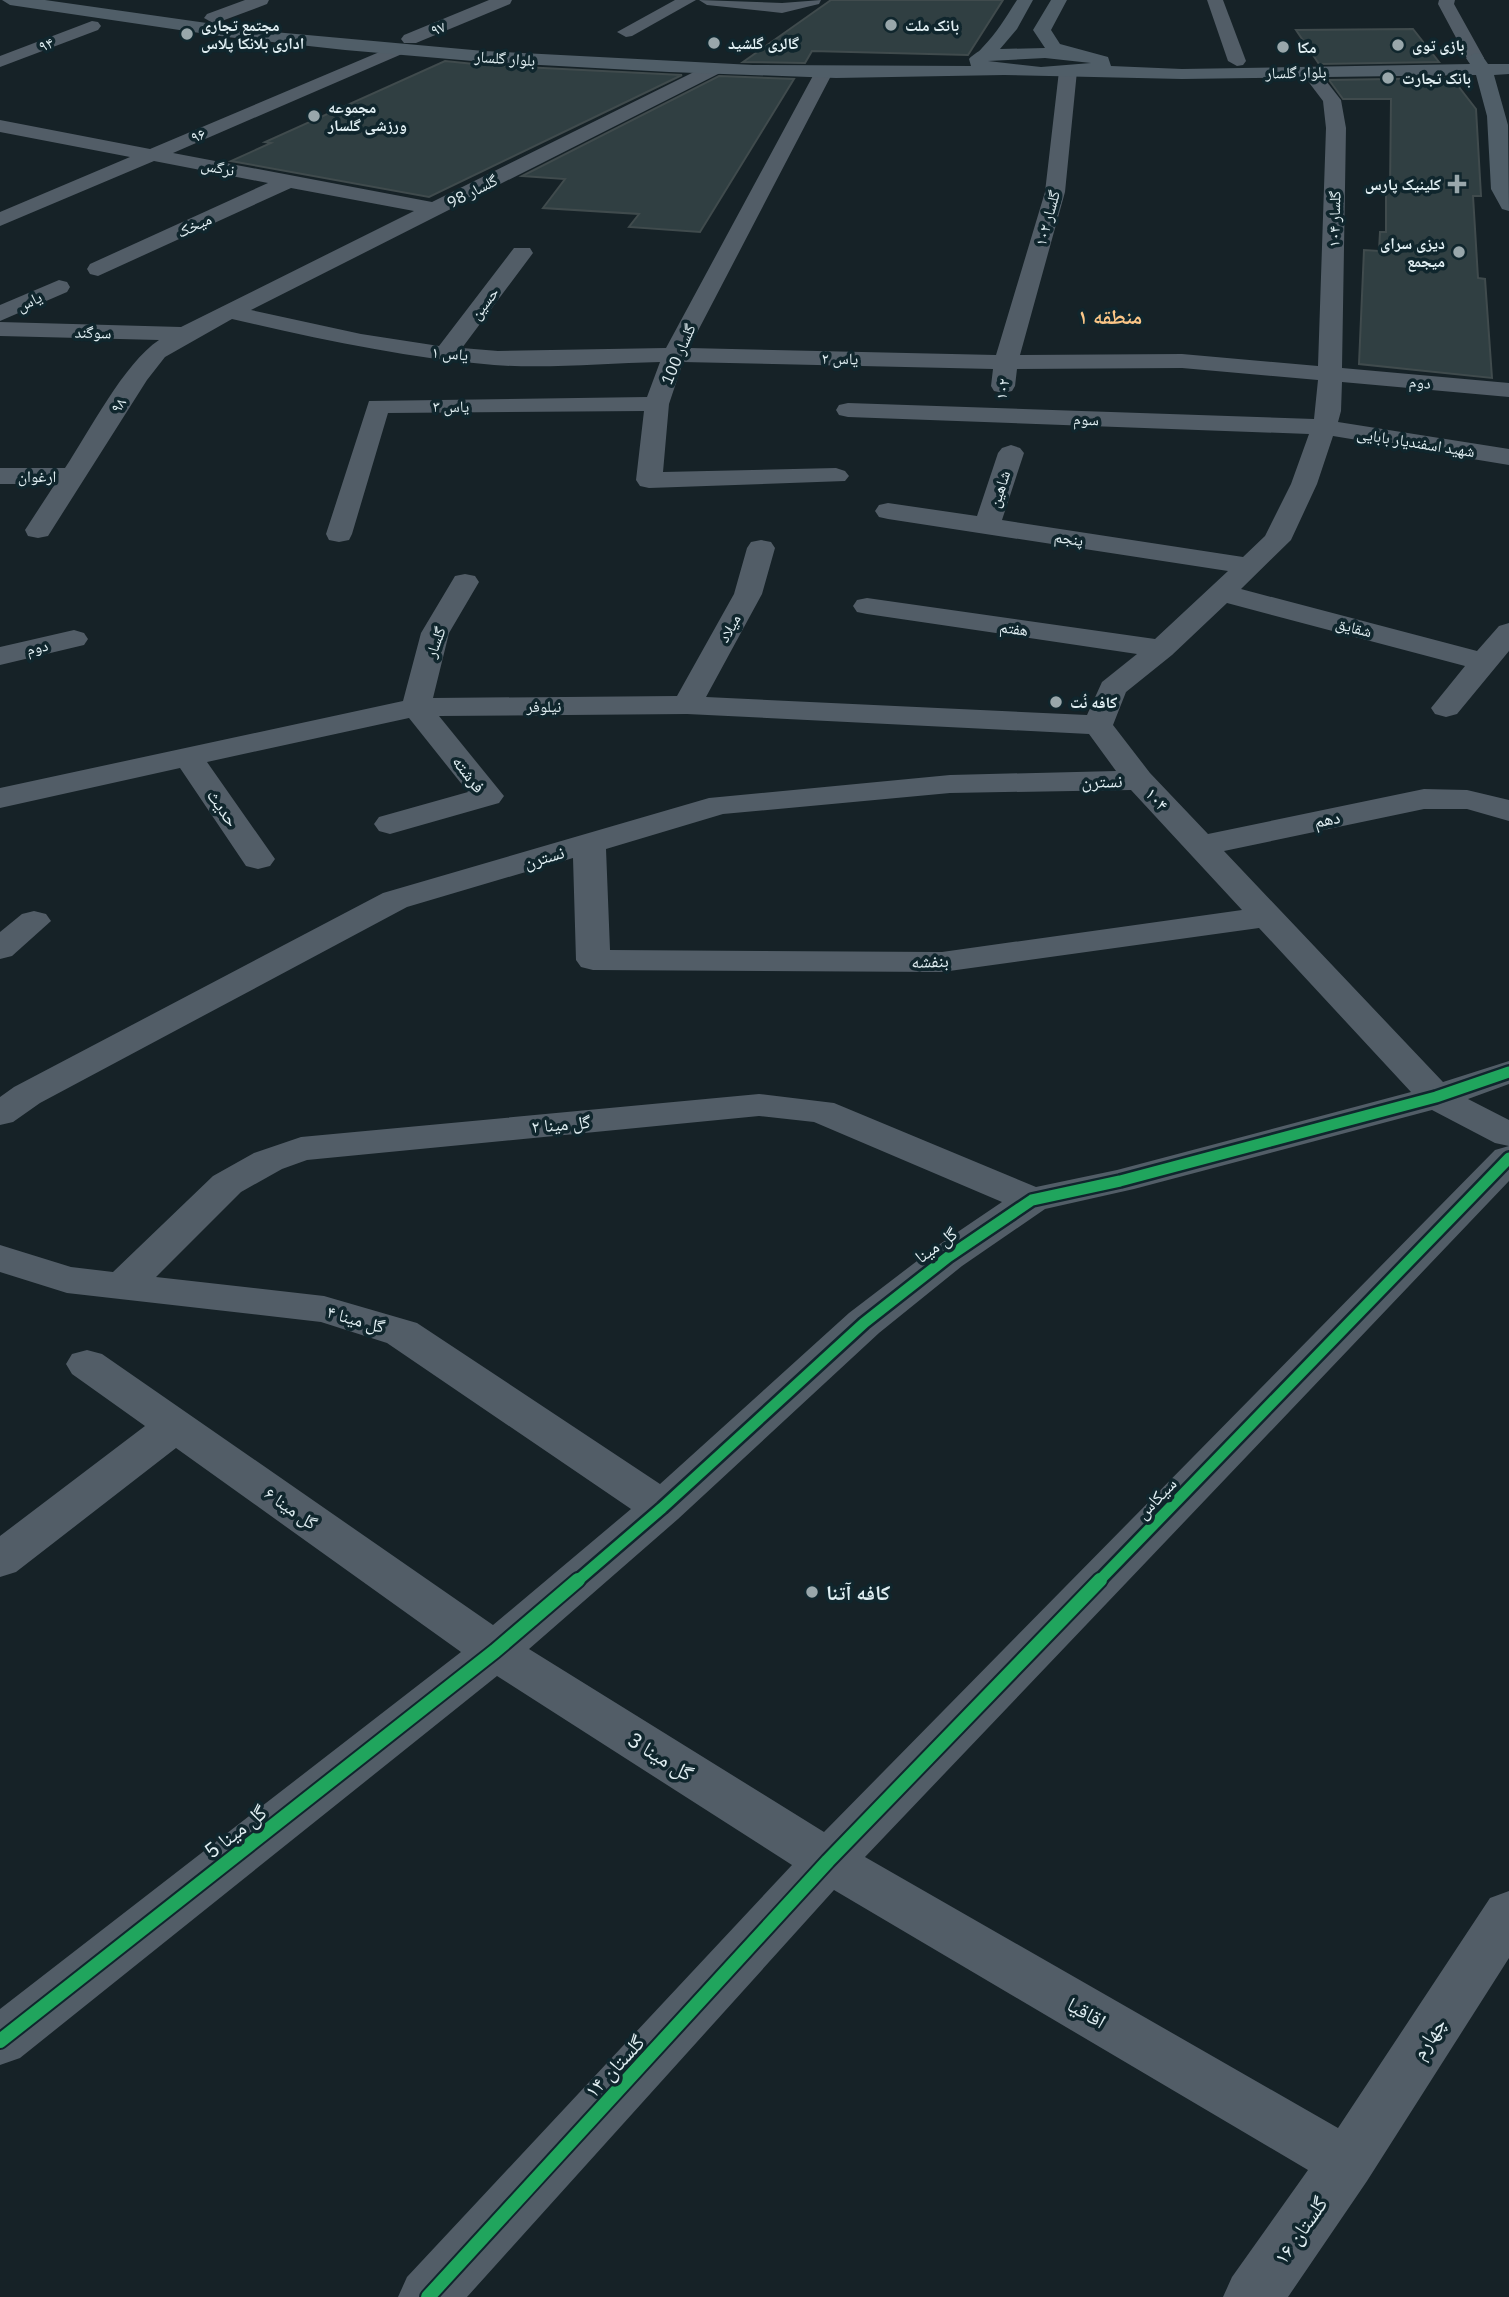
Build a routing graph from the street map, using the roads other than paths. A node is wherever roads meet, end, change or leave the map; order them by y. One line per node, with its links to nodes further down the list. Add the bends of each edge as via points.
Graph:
1 (10, 0): 15 (main road, بلوار گلسار, via 207,29)
2 (93, 0): 12 (main road, بلوار گلسار)
3 (261, 0): 12 (street)
4 (504, 0): 15 (street, ۹۷)
5 (688, 0): 14 (street)
6 (707, 0): 7 (street, via 771,7)
7 (813, 0)
8 (1025, 0): 16 (main road, via 1008,29)
9 (1059, 0): 20 (main road, via 1042,30 1054,48)
10 (1215, 0): 18 (street)
11 (1447, 0): 21 (street)
12 (214, 18): 15 (main road, بلوار گلسار)
13 (92, 26): 19 (street, ۹۴)
14 (626, 32)
15 (403, 45): 16 (main road, بلوار گلسار, via 760,60 902,62); 22 (main road, بلوار گلسار); 30 (street, ۹۶)
16 (982, 57): 20 (main road, بلوار گلسار, via 1014,52); 24 (main road, via 978,63)
17 (1509, 58): 21 (main road, بلوار گلسار)
18 (1237, 61): 20 (main road, بلوار گلسار); 21 (main road, بلوار گلسار)
19 (0, 62)
20 (1077, 63): 24 (main road, بلوار گلسار); 26 (main road, بلوار گلسار); 44 (street, گلسار ۱۰۲, via 1055,192)
21 (1479, 64): 23 (main road, بلوار گلسار); 26 (main road, بلوار گلسار); 32 (main road, via 1488,78 1498,122 1501,191)
22 (714, 69): 25 (main road, بلوار گلسار); 33 (street, گلسار 98)
23 (1509, 69)
24 (1003, 70): 25 (main road, بلوار گلسار)
25 (824, 72): 43 (street, گلسار 100)
26 (1310, 72): 45 (street, گلسار ۱۰۴, via 1332,100 1336,128)
27 (0, 126): 28 (street, نرگس)
28 (21, 130): 29 (street); 30 (street, نرگس)
29 (0, 138)
30 (152, 155): 31 (street, نرگس); 34 (street, ۹۶)
31 (289, 181): 33 (street, نرگس); 36 (street, میخک)
32 (1509, 205)
33 (436, 209): 38 (street, گلسار 98)
34 (0, 220)
35 (522, 253): 42 (street, حسین)
36 (98, 269)
37 (59, 287): 39 (street, یاس)
38 (229, 312): 41 (street, ۹۸); 42 (street, یاس ۱, via 362,341)
39 (0, 314)
40 (0, 330): 41 (street, سوگند)
41 (186, 334): 53 (street, ۹۸, via 157,352 137,376)
42 (446, 353): 43 (street, یاس ۱, via 498,358)
43 (674, 355): 44 (street, یاس ۲); 47 (street, گلسار 100)
44 (1006, 362): 45 (street, یاس ۲, via 1182,361); 49 (street, ۱۰۲)
45 (1331, 373): 46 (street, دوم); 50 (street, via 1329,411)
46 (1509, 390)
47 (657, 404): 55 (street, گلسار 100, via 649,480); 59 (street, یاس ۳, via 378,406)
48 (848, 410): 49 (street, سوم)
49 (998, 416): 50 (street, سوم)
50 (1323, 427): 52 (street, شهید اسفندیار بابایی); 61 (street, via 1304,484 1277,540)
51 (1011, 453): 57 (street, شاهین)
52 (1509, 457)
53 (73, 475): 54 (street, ارغوان); 58 (street, ۹۸)
54 (0, 476)
55 (836, 476)
56 (888, 511): 57 (street, پنجم)
57 (987, 526): 61 (street, پنجم)
58 (38, 530)
59 (339, 534)
60 (761, 548): 70 (street, میلاد, via 748,594)
61 (1250, 566): 63 (street)
62 (465, 582): 71 (street, گلسار, via 435,634)
63 (1223, 593): 67 (street); 69 (street, شقایق)
64 (867, 606): 67 (street, هفتم)
65 (1509, 632): 69 (street)
66 (74, 639): 68 (street, دوم)
67 (1162, 649): 73 (street, via 1113,688)
68 (0, 656)
69 (1484, 662): 72 (street)
70 (687, 705): 71 (street, نیلوفر); 73 (street, نیلوفر)
71 (416, 707): 74 (street, نیلوفر); 78 (street, فرشته, via 488,796)
72 (1446, 709)
73 (1098, 725): 75 (street, ۱۰۴)
74 (188, 757): 76 (street, نیلوفر); 81 (street, حدیث)
75 (1139, 780): 79 (street, نسترن, via 950,784 720,805); 80 (street, ۱۰۴)
76 (0, 798)
77 (1509, 811): 80 (street, دهم, via 1455,797 1423,799)
78 (390, 824)
79 (589, 843): 82 (street, بنفشه, via 593,960 942,962); 87 (street, نسترن, via 395,900 27,1095)
80 (1200, 846): 82 (street, ۱۰۴)
81 (258, 859)
82 (1265, 917): 86 (street, ۱۰۴)
83 (34, 920): 84 (street)
84 (0, 949)
85 (1509, 1072): 86 (street, گل مینا)
86 (1436, 1097): 88 (street, ۱۰۴); 90 (street, گل مینا, via 1120,1181)
87 (0, 1114)
88 (1509, 1135)
89 (1509, 1158): 98 (street, سیکاس)
90 (1031, 1200): 92 (street, گل مینا ۲, via 821,1111 759,1105 301,1149 228,1184); 95 (street, گل مینا, via 864,1323)
91 (0, 1258): 92 (street, گل مینا ۴, via 67,1280)
92 (122, 1286): 95 (street, گل مینا ۴, via 324,1309 402,1333)
93 (87, 1364): 94 (street, گل مینا ۶)
94 (175, 1426): 96 (street); 97 (street, گل مینا ۶)
95 (662, 1508): 97 (street, گل مینا)
96 (0, 1560)
97 (495, 1651): 98 (street, گل مینا 3); 100 (street, گل مینا 5)
98 (828, 1861): 101 (street, اقاقیا); 102 (street, گلستان ۱۴)
99 (1509, 1913): 101 (street, چهارم)
100 (0, 2041)
101 (1347, 2163): 103 (street, گلستان ۱۶)
102 (428, 2297)
103 (1253, 2297)

